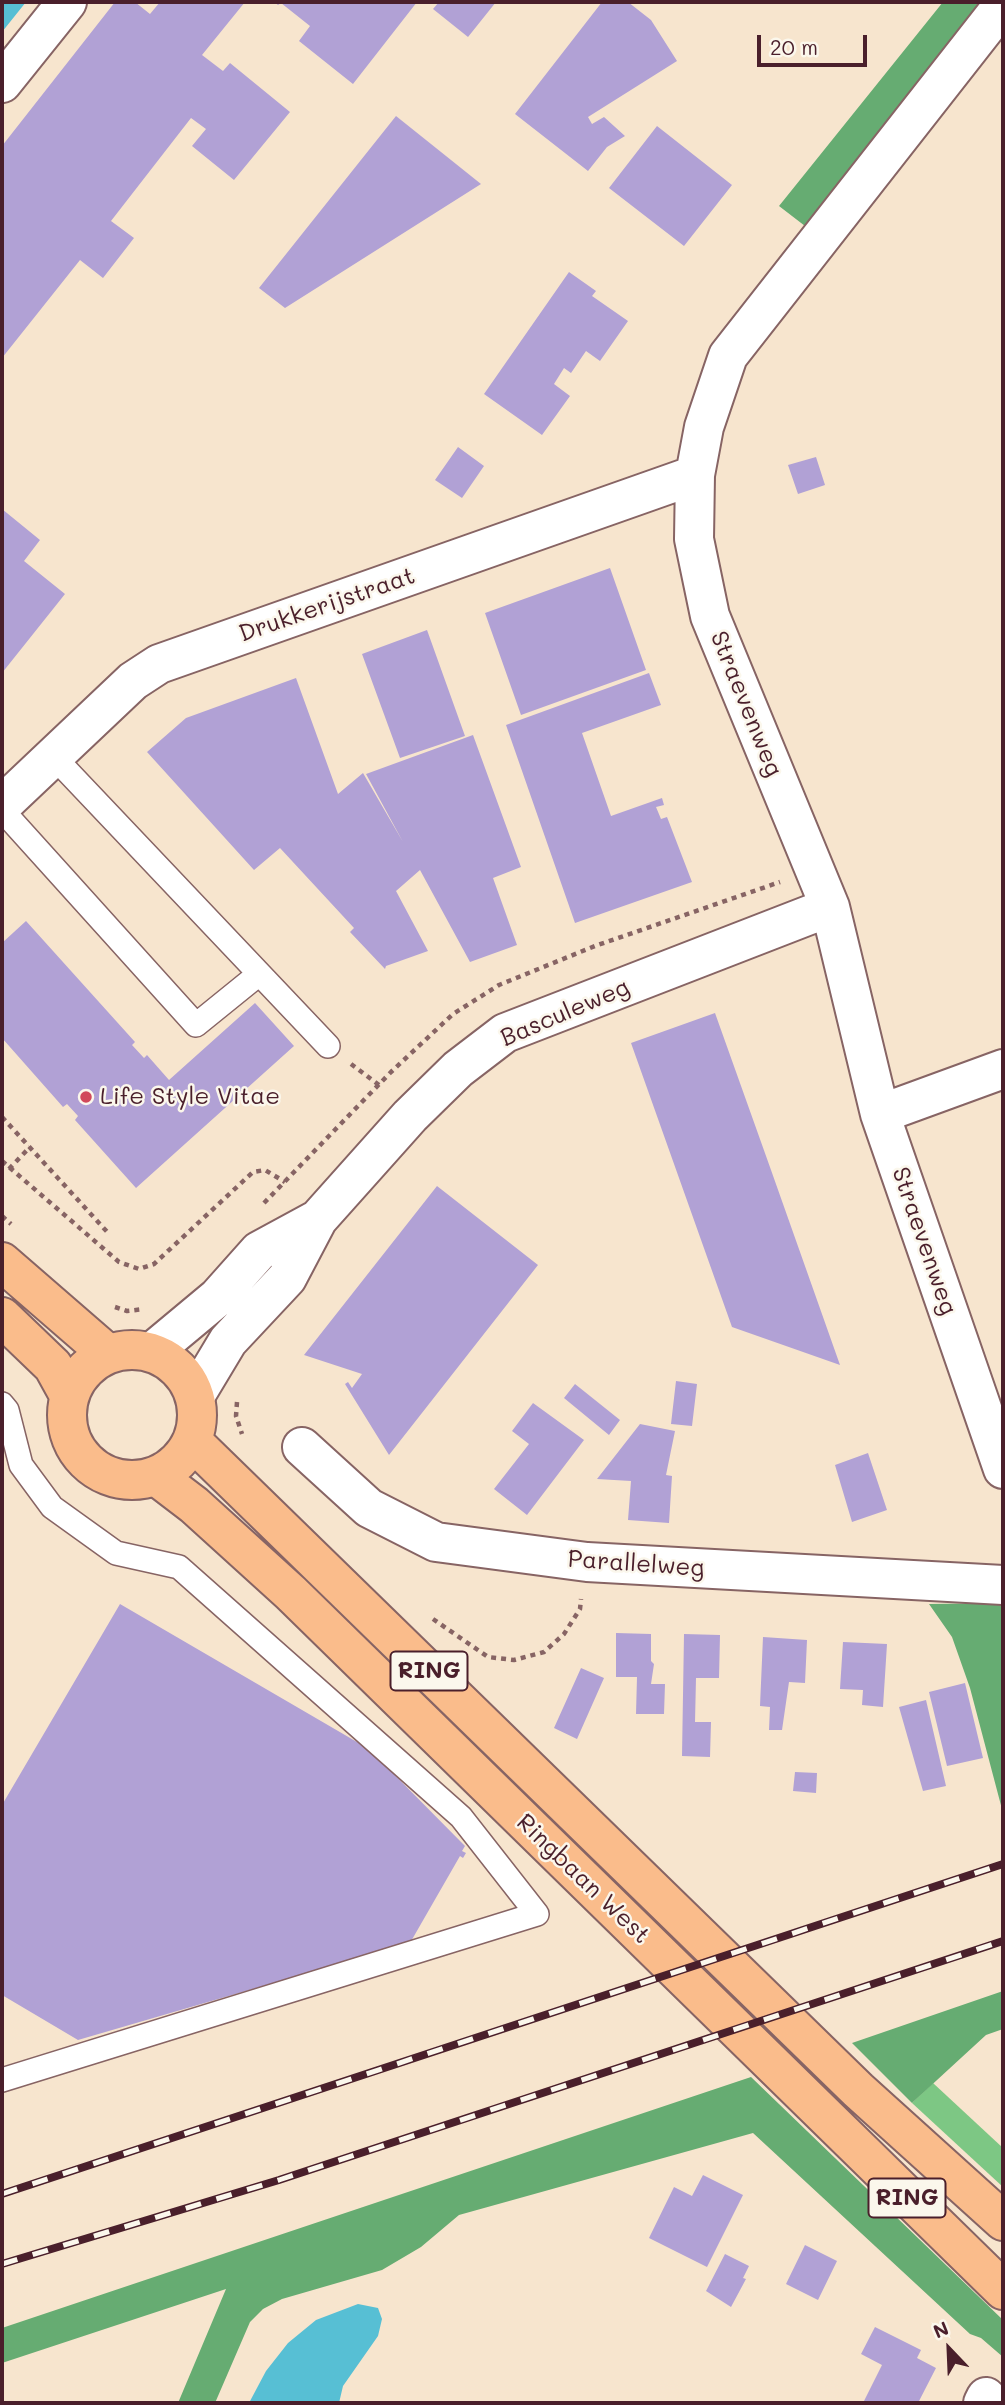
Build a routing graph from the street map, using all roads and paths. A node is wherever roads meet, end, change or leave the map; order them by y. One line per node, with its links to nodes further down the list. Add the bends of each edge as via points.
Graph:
1 (66, 2): 3 (street)
2 (1003, 5): 4 (street, Straevenweg, via 728,356 704,427)
3 (2, 83)
4 (695, 475): 5 (street, Drukkerijstraat, via 159,664 133,681); 7 (street, Straevenweg, via 694,539 710,616)
5 (53, 756): 6 (street, Drukkerijstraat); 8 (lane)
6 (2, 807): 8 (lane, via 196,1025)
7 (830, 907): 11 (street, Straevenweg); 18 (street, Basculeweg, via 505,1033 458,1069 410,1116)
8 (260, 974): 9 (lane)
9 (328, 1046)
10 (1003, 1069): 11 (street)
11 (880, 1114): 31 (street, Straevenweg)
12 (2, 1117): 13 (path)
13 (30, 1147): 15 (path); 19 (path)
14 (2, 1161): 15 (path)
15 (9, 1169): 16 (path, via 119,1262 139,1269 154,1264 253,1172 265,1170)
16 (285, 1182)
17 (2, 1216): 20 (path)
18 (318, 1219): 24 (street, Basculeweg, via 259,1251 218,1297); 27 (street, Basculeweg, via 287,1278 228,1341)
19 (110, 1235)
20 (12, 1248): 25 (main road)
21 (113, 1307): 22 (path, via 127,1311)
22 (154, 1307)
23 (2, 1317): 26 (main road, via 53,1366)
24 (152, 1352): 25 (main road); 27 (main road, via 179,1369)
25 (107, 1354): 26 (main road, via 84,1371)
26 (69, 1395): 32 (main road, via 66,1425 84,1459 99,1472 127,1481)
27 (195, 1396): 29 (main road, via 197,1419)
28 (2, 1404): 34 (lane, via 21,1465 52,1507 116,1553 179,1567 461,1817 537,1914)
29 (192, 1441): 32 (main road, via 178,1462); 35 (main road, Ringbaan West / RING, via 859,2090)
30 (302, 1447): 33 (street, Parallelweg, via 369,1508 436,1542 587,1562)
31 (1003, 1469)
32 (156, 1476): 36 (main road, Ringbaan West / RING, via 291,1593)
33 (1003, 1585)
34 (2, 2080)
35 (1003, 2221)
36 (1003, 2290)

